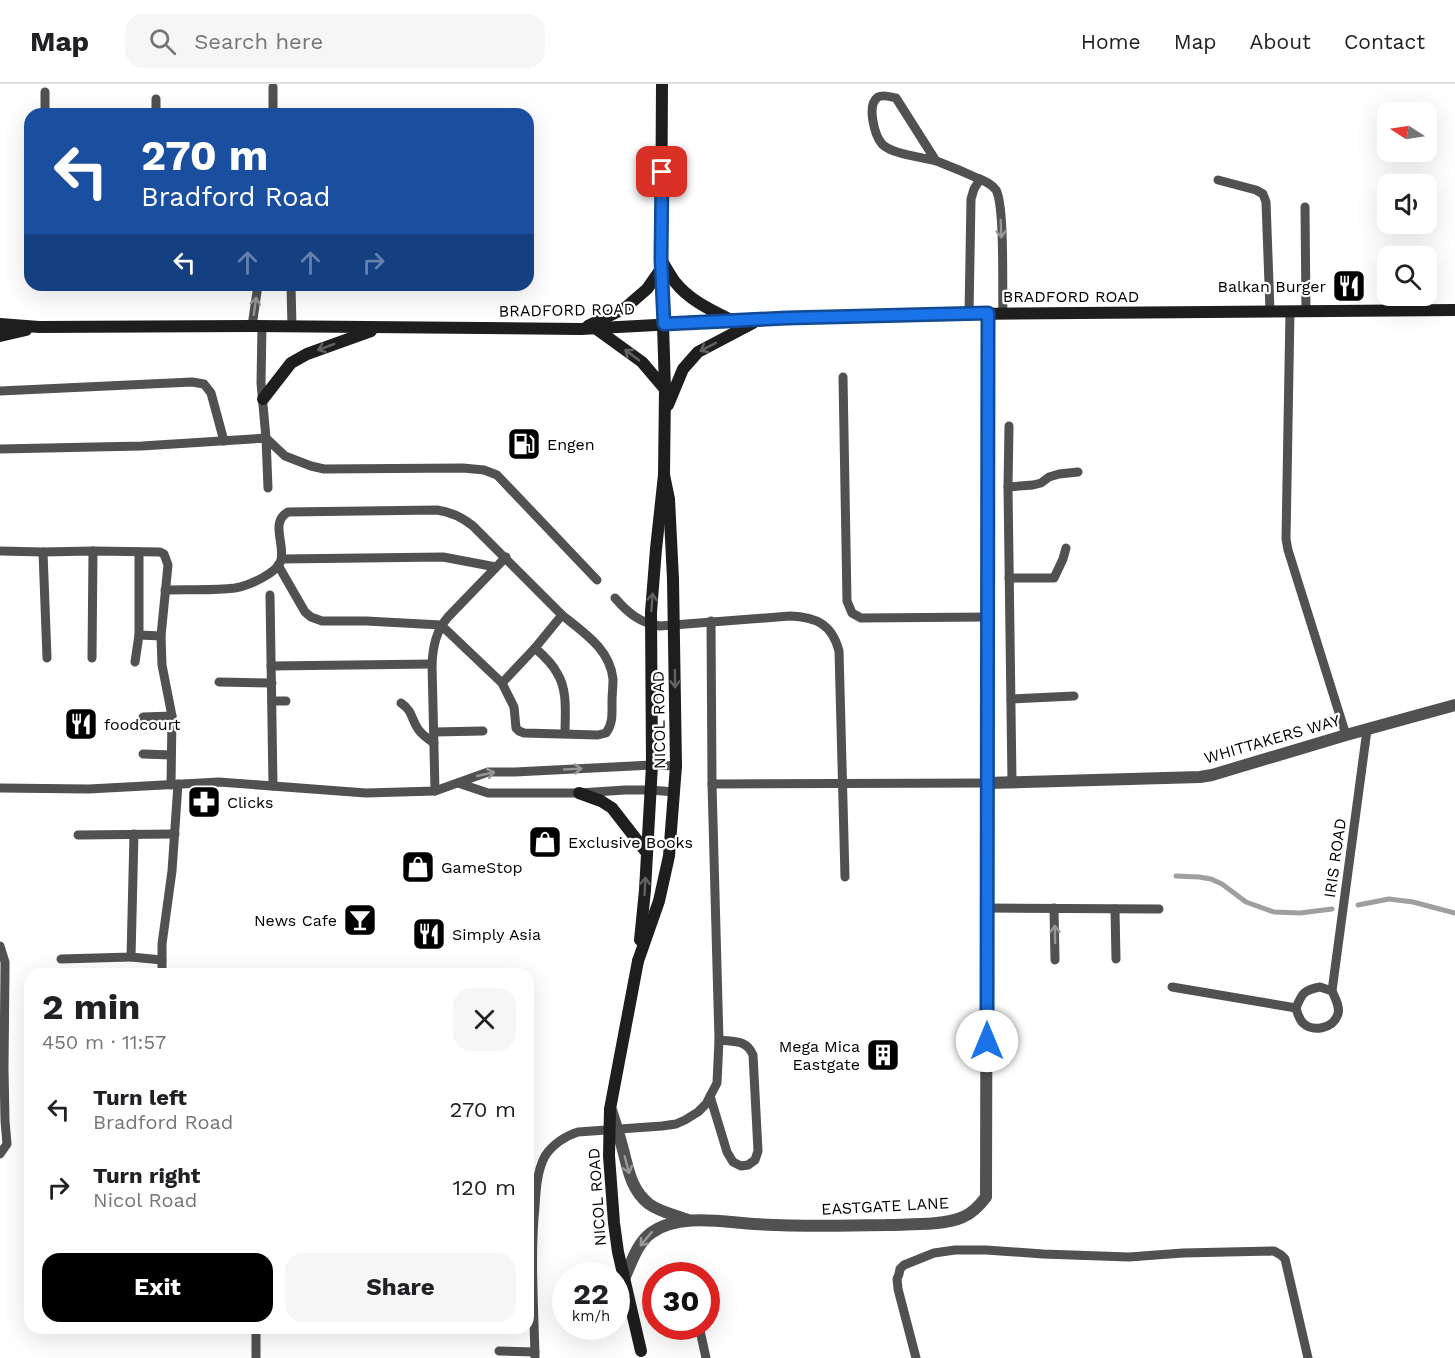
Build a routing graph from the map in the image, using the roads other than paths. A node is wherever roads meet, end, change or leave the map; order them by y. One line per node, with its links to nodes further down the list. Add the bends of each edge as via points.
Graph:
1 (662, 84): 12 (main road, NICOL ROAD)
2 (273, 87): 7 (lane)
3 (45, 92): 5 (lane)
4 (156, 99): 6 (lane)
5 (45, 108)
6 (156, 108)
7 (273, 108)
8 (936, 161): 8 (lane, via 882,143 871,116 878,98 896,98); 9 (lane)
9 (980, 179): 20 (lane, one-way to 20, via 992,185 1000,202); 21 (lane, via 971,199)
10 (1218, 180): 16 (lane, via 1263,194)
11 (1305, 207): 18 (lane)
12 (661, 265): 23 (main road, via 691,297); 25 (main road, NICOL ROAD); 31 (main road, via 647,289 625,308)
13 (258, 291): 26 (lane, one-way to 13)
14 (291, 291): 28 (lane)
15 (1455, 310): 18 (main road, BRADFORD ROAD)
16 (1270, 311): 17 (main road, BRADFORD ROAD); 20 (main road, BRADFORD ROAD)
17 (1290, 311): 18 (main road, BRADFORD ROAD); 86 (lane, via 1286,539)
18 (1306, 311)
19 (988, 313): 20 (main road, BRADFORD ROAD); 21 (main road, BRADFORD ROAD); 60 (street, EASTGATE LANE)
20 (1003, 313)
21 (969, 314): 22 (main road, BRADFORD ROAD)
22 (760, 320): 23 (main road, BRADFORD ROAD); 37 (main road, one-way to 37, via 698,352 683,369)
23 (734, 321): 25 (main road, BRADFORD ROAD)
24 (0, 324): 27 (main road, BRADFORD ROAD)
25 (664, 324): 30 (main road, BRADFORD ROAD); 34 (main road, NICOL ROAD)
26 (257, 326): 27 (main road, BRADFORD ROAD); 28 (main road, BRADFORD ROAD); 36 (lane)
27 (39, 327): 32 (main road, BRADFORD ROAD)
28 (292, 327): 29 (main road, BRADFORD ROAD)
29 (381, 327): 31 (main road, BRADFORD ROAD); 36 (main road, one-way to 36, via 291,363)
30 (595, 328): 31 (main road, BRADFORD ROAD); 34 (main road, one-way to 30, via 642,362)
31 (581, 329)
32 (0, 336)
33 (843, 377): 60 (lane, via 847,601 852,613 861,618)
34 (665, 389): 37 (main road, NICOL ROAD)
35 (0, 391): 40 (lane, via 204,384 211,393)
36 (263, 399): 39 (lane)
37 (665, 411): 43 (main road, NICOL ROAD)
38 (1009, 426): 44 (lane)
39 (266, 438): 40 (lane); 45 (lane); 55 (lane, via 285,456 324,469 463,468 497,475)
40 (224, 441): 41 (lane)
41 (0, 449)
42 (1078, 472): 44 (lane, via 1059,474 1041,483)
43 (664, 475): 92 (main road, NICOL ROAD, one-way to 43, bridge, via 651,612); 93 (main road, NICOL ROAD, one-way to 93, bridge, via 673,579)
44 (1008, 487): 54 (lane)
45 (268, 488)
46 (1066, 548): 54 (lane, via 1054,578)
47 (0, 551): 49 (lane)
48 (93, 551): 49 (lane); 50 (lane); 67 (lane)
49 (44, 552): 66 (lane)
50 (140, 552): 56 (lane, via 164,554 168,565); 63 (lane)
51 (506, 557): 52 (lane, via 463,518 449,512 288,512 280,520); 53 (lane); 59 (lane)
52 (280, 562): 53 (lane, via 443,557); 56 (lane, via 264,577 237,588); 62 (lane, via 311,617 322,621)
53 (496, 567): 62 (lane)
54 (1009, 578): 75 (lane)
55 (597, 579)
56 (165, 590): 64 (lane)
57 (270, 595): 70 (lane)
58 (615, 598): 61 (lane, via 630,614 649,624 670,626)
59 (562, 615): 65 (lane); 85 (lane, via 600,648 613,678 612,719 606,733)
60 (987, 617): 97 (street, EASTGATE LANE)
61 (711, 621): 96 (lane, via 807,616 831,631 839,651); 99 (lane)
62 (441, 625): 69 (lane); 72 (lane)
63 (139, 635): 64 (lane); 68 (lane)
64 (162, 636): 80 (lane, via 162,665)
65 (535, 648): 72 (lane); 85 (lane, via 551,663 562,683)
66 (47, 658)
67 (92, 658)
68 (135, 662)
69 (432, 664): 70 (lane); 84 (lane)
70 (272, 666): 73 (lane)
71 (219, 682): 73 (lane)
72 (502, 683): 85 (lane, via 514,707 519,731)
73 (272, 684): 76 (lane)
74 (1074, 696): 75 (lane)
75 (1011, 699): 94 (lane)
76 (272, 700): 77 (lane); 88 (lane)
77 (286, 701)
78 (401, 703): 87 (lane, via 420,732)
79 (1455, 705): 82 (street, WHITTAKERS WAY)
80 (172, 716): 81 (lane); 91 (lane)
81 (142, 717)
82 (1367, 730): 86 (street, WHITTAKERS WAY); 124 (lane, IRIS ROAD)
83 (483, 731): 84 (lane)
84 (434, 732): 87 (lane)
85 (565, 734)
86 (1346, 735): 94 (street, WHITTAKERS WAY, via 1200,777)
87 (434, 743): 102 (lane)
88 (273, 752): 89 (lane); 100 (lane)
89 (285, 752)
90 (143, 754): 91 (lane)
91 (171, 754): 98 (lane)
92 (652, 765): 93 (lane); 95 (lane, one-way to 92, via 488,772); 103 (main road, NICOL ROAD)
93 (676, 766): 104 (main road, NICOL ROAD)
94 (1012, 782): 97 (street, WHITTAKERS WAY)
95 (458, 783): 102 (lane); 105 (lane, via 488,793)
96 (842, 783): 97 (lane); 99 (lane); 110 (lane)
97 (987, 783): 111 (street, EASTGATE LANE)
98 (174, 784): 100 (lane); 101 (lane, via 88,789); 107 (lane)
99 (712, 784): 126 (lane)
100 (273, 786): 102 (lane, via 366,793)
101 (0, 788)
102 (435, 790)
103 (650, 790): 104 (lane); 105 (lane); 109 (main road, NICOL ROAD)
104 (675, 792): 121 (main road, NICOL ROAD, via 669,856 659,901)
105 (579, 794): 109 (main road, via 612,808)
106 (134, 834): 107 (lane); 108 (lane); 116 (lane)
107 (175, 834): 119 (lane)
108 (78, 835)
109 (647, 853): 121 (main road, NICOL ROAD, one-way to 109)
110 (845, 877)
111 (987, 908): 112 (lane); 131 (street, EASTGATE LANE, via 986,1197 973,1211 957,1220 931,1224 792,1227)
112 (1054, 908): 113 (lane); 120 (lane, one-way to 112)
113 (1115, 909): 114 (lane); 117 (lane)
114 (1159, 909)
115 (0, 946): 129 (lane, via 5,962 7,1144)
116 (131, 957): 118 (lane); 119 (lane)
117 (1116, 958)
118 (61, 959)
119 (162, 960): 122 (lane)
120 (1055, 960)
121 (638, 961): 128 (main road, NICOL ROAD, bridge)
122 (162, 968)
123 (1172, 987): 125 (lane)
124 (1332, 991): 125 (lane, via 1310,989 1301,995); 125 (lane, via 1338,1014 1330,1025 1309,1027)
125 (1296, 1008)
126 (719, 1040): 127 (lane, via 717,1083); 127 (lane, via 742,1043 753,1055 758,1151 748,1165 733,1162 727,1152)
127 (710, 1096): 130 (lane, via 698,1112 676,1124 578,1132 552,1147 541,1166)
128 (610, 1109): 131 (street, EASTGATE LANE, one-way to 131, bridge, via 631,1181 640,1196 659,1210); 132 (main road, NICOL ROAD, bridge, via 611,1192)
129 (0, 1154)
130 (534, 1218)
131 (688, 1220): 133 (street, one-way to 133, bridge, via 645,1237)
132 (621, 1262)
133 (630, 1265)
134 (534, 1292): 140 (lane)
135 (630, 1304): 139 (main road, NICOL ROAD, bridge)
136 (256, 1334): 141 (lane)
137 (702, 1340): 142 (lane)
138 (500, 1351): 140 (lane)
139 (642, 1354)
140 (535, 1355)
141 (256, 1358)
142 (706, 1358)
143 (916, 1358): 144 (lane, via 898,1289 900,1269 934,1253 955,1250 1129,1257 1274,1251 1285,1259)
144 (1308, 1358)

